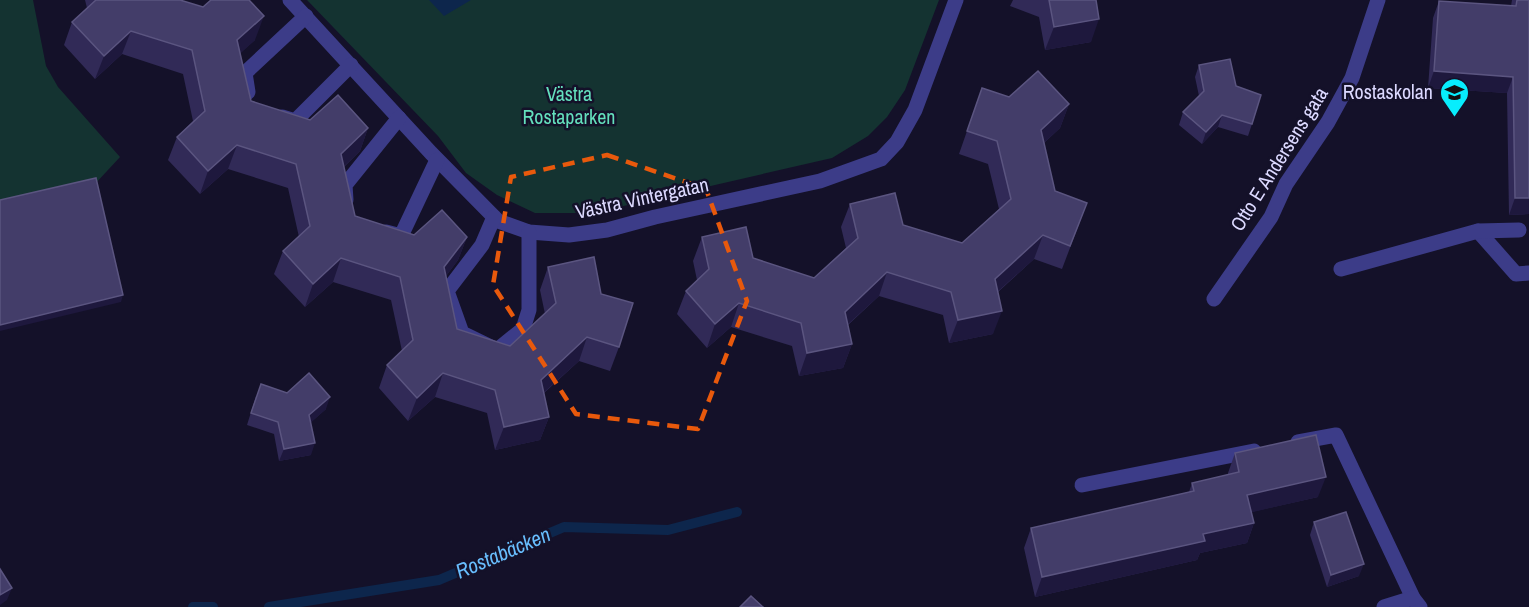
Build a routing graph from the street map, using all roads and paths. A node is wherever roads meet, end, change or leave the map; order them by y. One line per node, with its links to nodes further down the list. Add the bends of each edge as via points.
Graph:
1 (290, 0): 4 (street, Västra Vintergatan)
2 (956, 0): 13 (street, Västra Vintergatan, via 915,110 897,142 881,159 820,181 607,231 569,235)
3 (1378, 0): 16 (street, Otto E Andersens gata, via 1352,78 1328,122 1286,184 1271,217)
4 (306, 16): 5 (street, Västra Vintergatan); 5 (street, via 244,74 257,109 295,122)
5 (351, 65): 6 (street, Västra Vintergatan)
6 (399, 118): 7 (street, Västra Vintergatan); 8 (street, via 345,185)
7 (437, 160): 9 (street, Västra Vintergatan); 10 (street, via 401,236)
8 (347, 212)
9 (494, 217): 13 (street, Västra Vintergatan); 13 (street, via 482,245 447,291 462,333 498,350 524,329 529,310)
10 (371, 229)
11 (1519, 230): 12 (street)
12 (1478, 231): 14 (street); 15 (street, via 1516,274)
13 (529, 232)
14 (1341, 269)
15 (1529, 273)
16 (1214, 299)
17 (1082, 485): 18 (street, via 1336,435)
18 (1417, 602): 19 (street)
19 (1384, 607)

